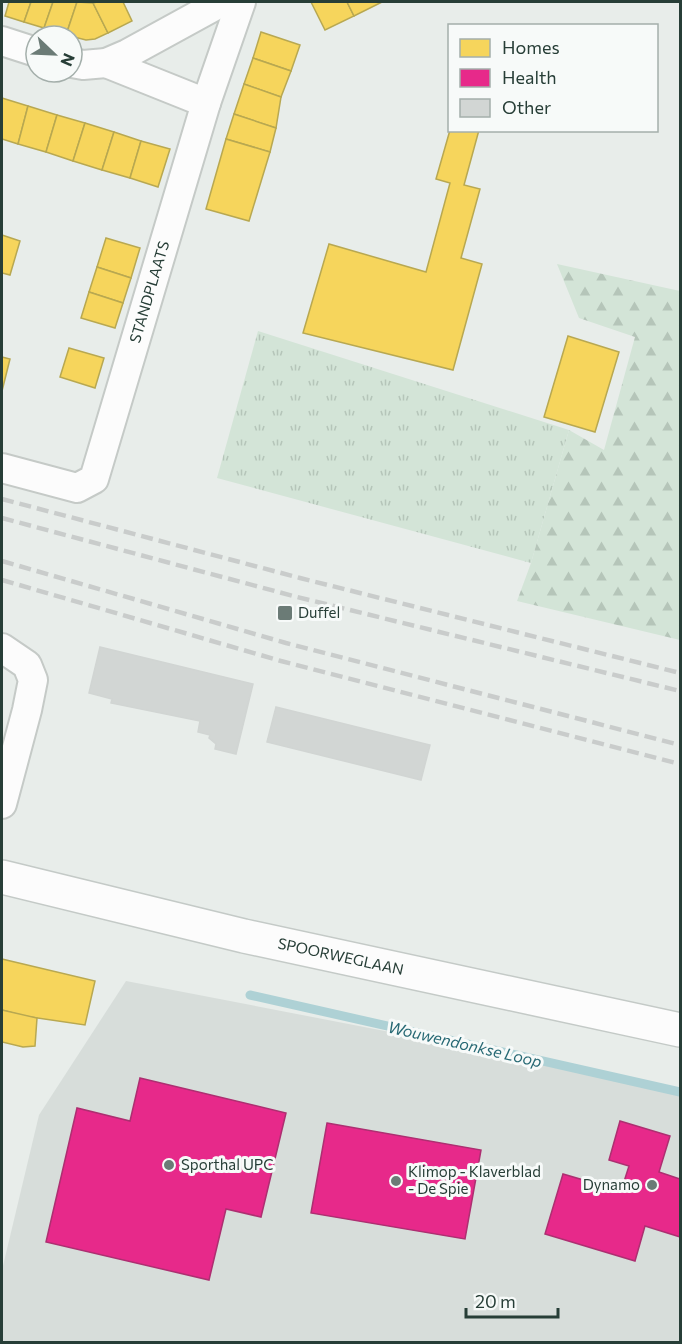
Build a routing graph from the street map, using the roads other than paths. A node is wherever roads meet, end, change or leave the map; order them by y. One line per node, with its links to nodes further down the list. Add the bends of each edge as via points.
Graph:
1 (222, 2): 5 (street)
2 (242, 2): 7 (street, STANDPLAATS)
3 (2, 41): 4 (street)
4 (24, 48)
5 (106, 63): 6 (street); 7 (street)
6 (84, 65)
7 (206, 103): 8 (street, STANDPLAATS, via 94,479 77,488)
8 (2, 468)
9 (2, 648): 10 (street, via 27,664 33,680)
10 (2, 804)
11 (2, 877): 12 (street, SPOORWEGLAAN, via 244,936)
12 (681, 1030)

